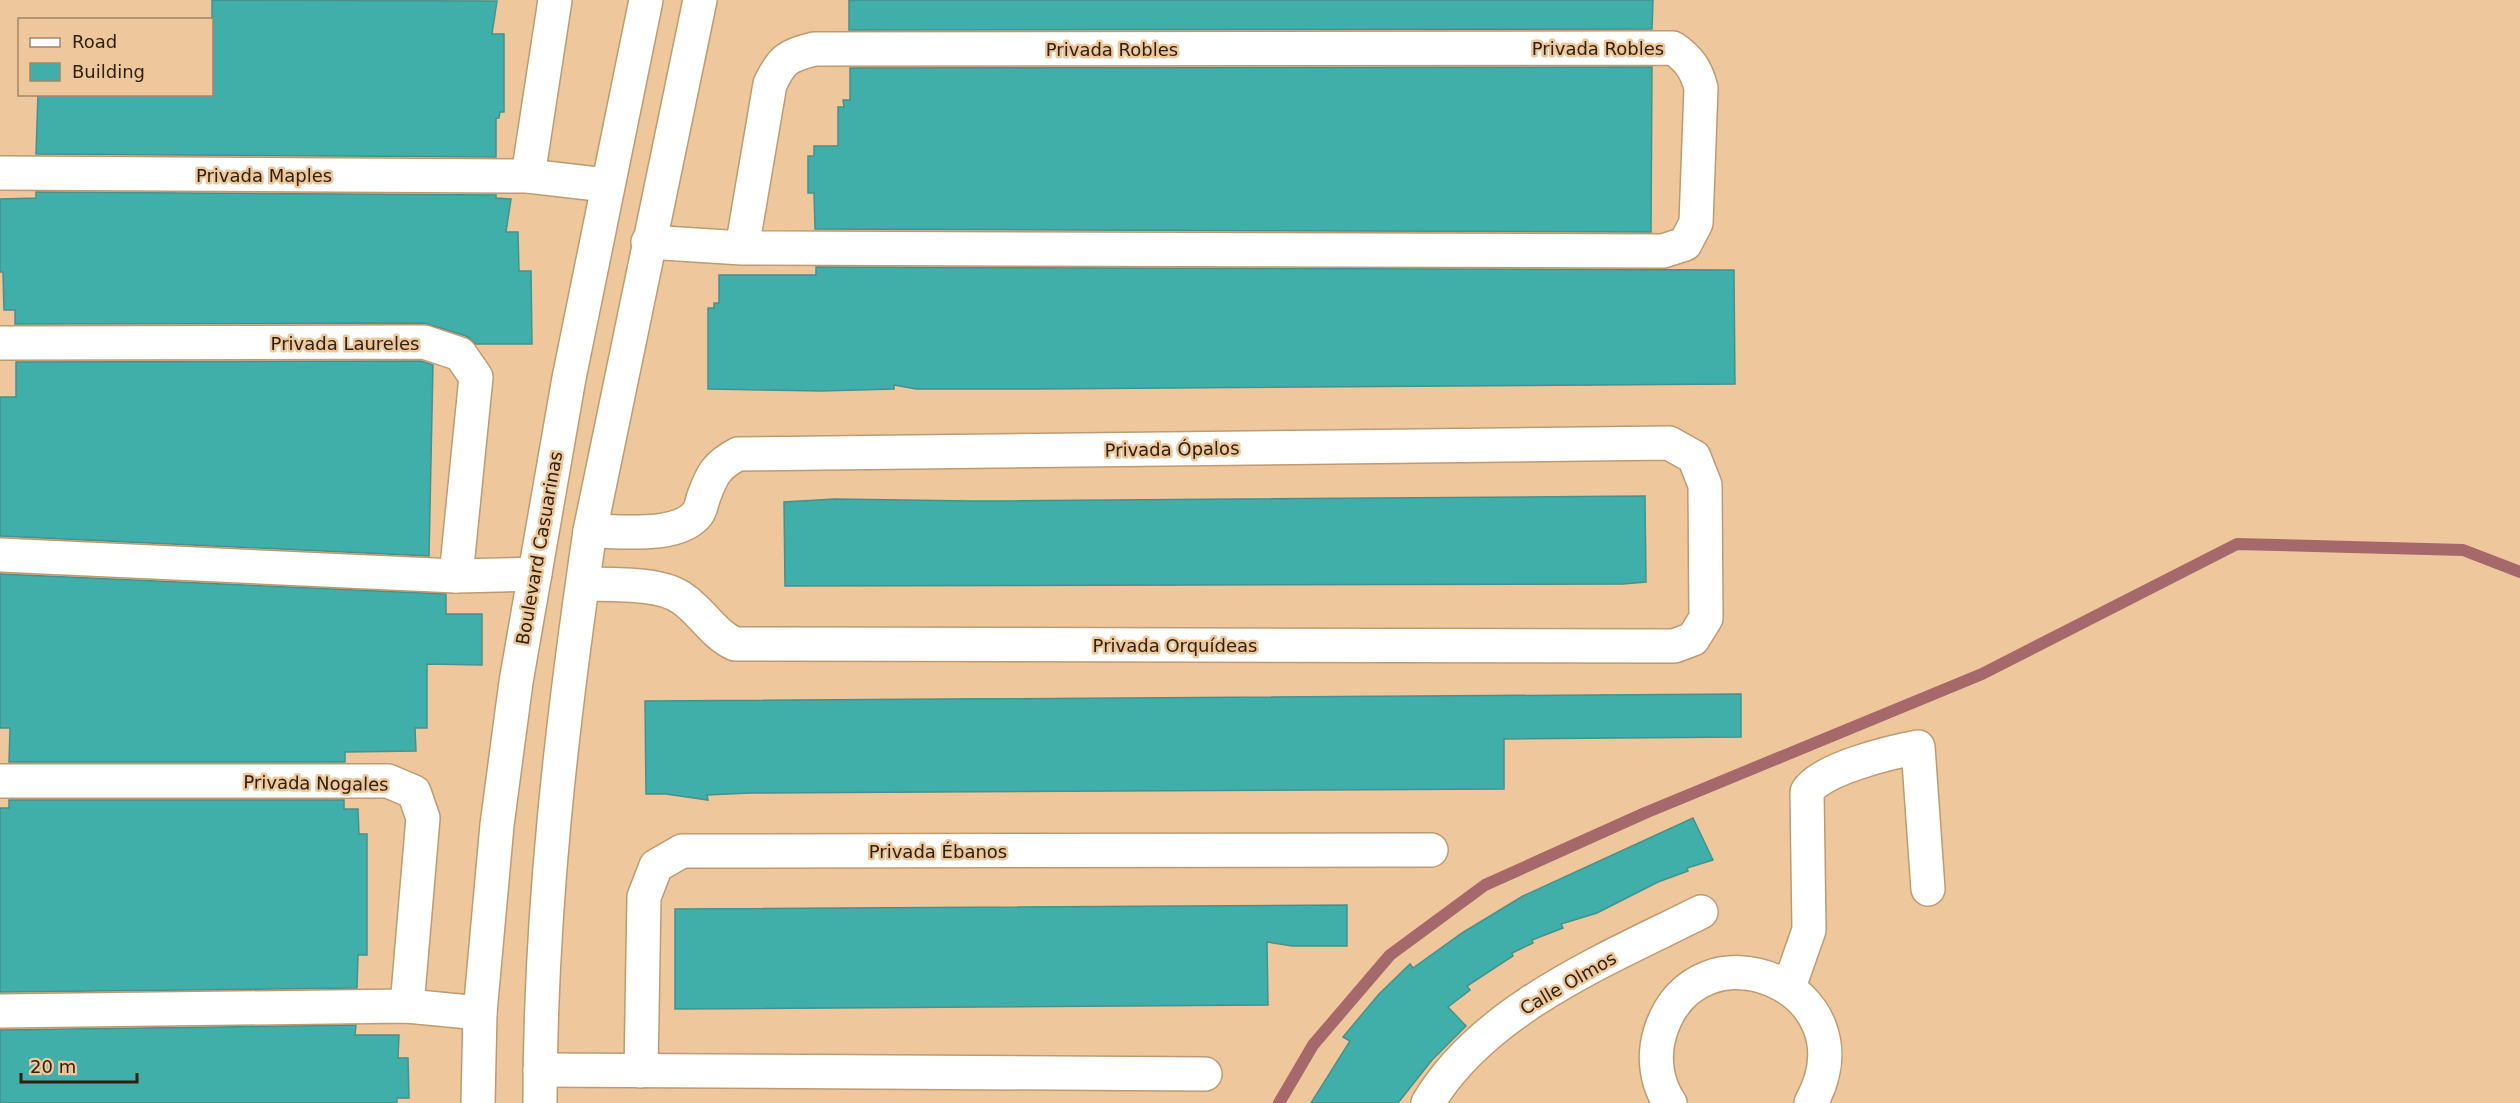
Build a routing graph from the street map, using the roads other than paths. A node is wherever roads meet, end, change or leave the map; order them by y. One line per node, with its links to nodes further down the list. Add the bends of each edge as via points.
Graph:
1 (555, 0): 5 (street)
2 (646, 0): 6 (street, Boulevard Casuarinas)
3 (700, 0): 7 (street)
4 (0, 173): 5 (street, Privada Maples)
5 (528, 176): 6 (street, Privada Maples)
6 (606, 185): 13 (street, Boulevard Casuarinas)
7 (648, 242): 8 (street, Privada Robles); 10 (street)
8 (742, 248): 8 (street, Privada Robles, via 770,84 778,66 790,55 814,50 1673,48 1696,70 1701,87 1696,223 1685,244 1663,251)
9 (0, 343): 14 (street, Privada Laureles, via 424,342 460,354 476,377)
10 (590, 531): 11 (street, Privada Ópalos, via 667,530 684,525 698,513 710,479 721,463 738,454 1669,443 1694,457 1705,485); 15 (street)
11 (1705, 550): 15 (street, Privada Orquídeas, via 1706,618 1693,639 1674,646 735,645 720,637 681,597 657,588)
12 (0, 555): 14 (street)
13 (535, 574): 14 (street); 23 (street, Boulevard Casuarinas, via 496,825)
14 (456, 576)
15 (583, 584): 24 (street, via 558,762 545,905)
16 (0, 781): 21 (street, Privada Nogales, via 388,781 414,792 423,818)
17 (1431, 850): 25 (street, Privada Ébanos, via 682,851 656,866 644,897)
18 (1928, 889): 20 (street, via 1918,747 1883,753 1817,780 1807,792 1809,930)
19 (1701, 912): 29 (street, Calle Olmos, via 1525,1005 1479,1043)
20 (1789, 987): 30 (street, via 1765,976 1739,972 1713,976 1680,998 1665,1020 1657,1045 1659,1078); 31 (street, via 1808,1006 1824,1043 1824,1069)
21 (407, 1006): 22 (street); 23 (street)
22 (0, 1011)
23 (480, 1013): 27 (street, Boulevard Casuarinas)
24 (540, 1070): 25 (street); 28 (street)
25 (641, 1071): 26 (street)
26 (1205, 1074)
27 (478, 1103)
28 (540, 1103)
29 (1428, 1103)
30 (1670, 1103)
31 (1811, 1103)

